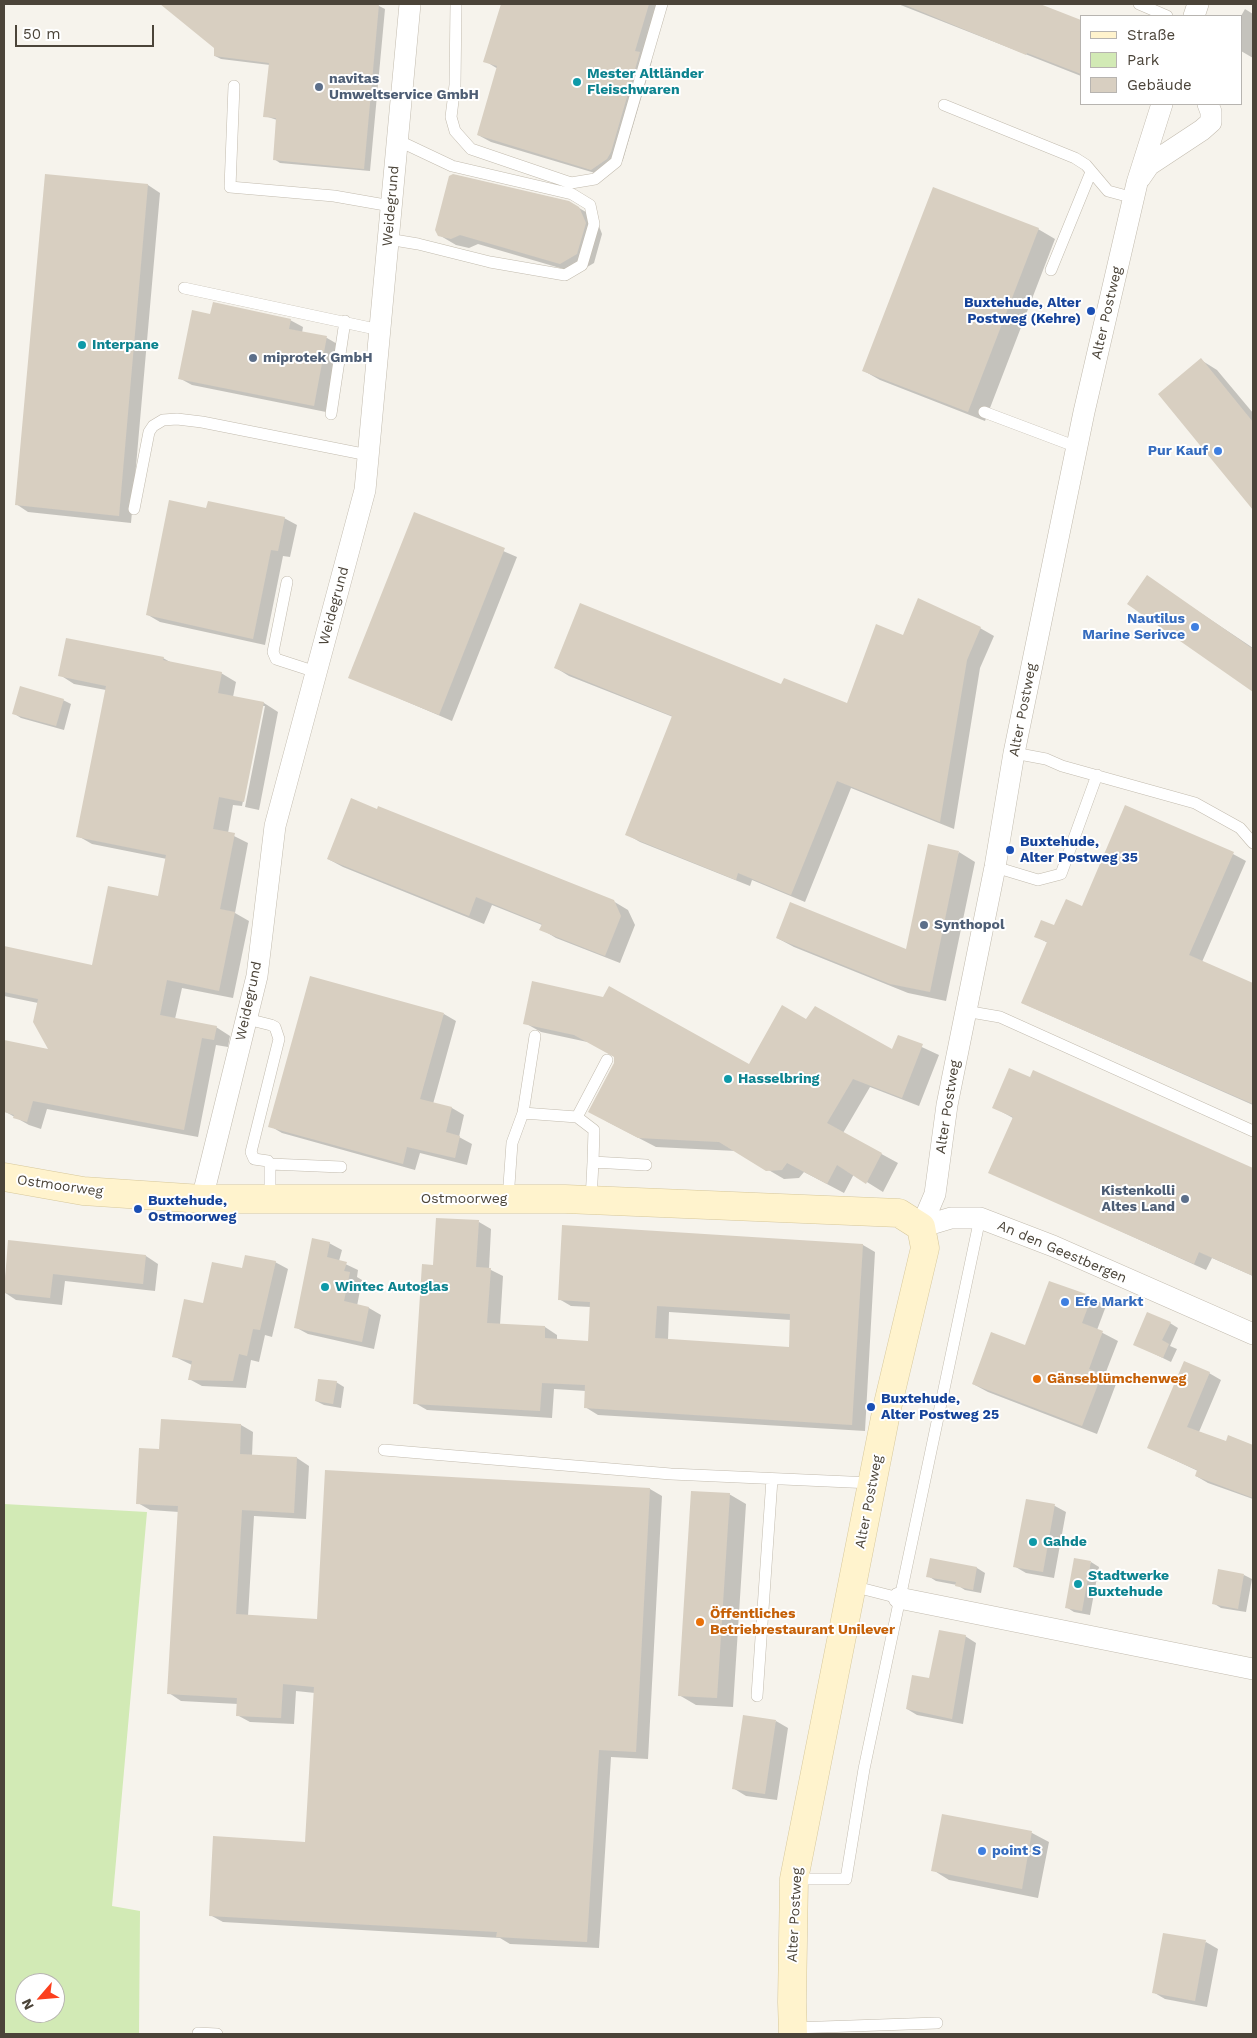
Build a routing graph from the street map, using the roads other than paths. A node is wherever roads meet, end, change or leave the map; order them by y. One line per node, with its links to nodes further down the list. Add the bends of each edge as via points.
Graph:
1 (410, 4): 10 (street, Weidegrund)
2 (456, 4): 3 (lane, via 455,85 450,117 455,132 471,149 571,183 595,179 616,162)
3 (662, 4)
4 (1139, 4): 5 (lane)
5 (1165, 15)
6 (234, 86): 13 (lane, via 230,186 334,196)
7 (944, 105): 11 (lane, via 1075,158)
8 (1162, 105): 12 (street, Alter Postweg)
9 (1208, 105): 12 (street, Alter Postweg, via 1211,122 1149,165)
10 (397, 140): 13 (street, Weidegrund); 14 (lane, via 452,166 572,194 590,205 594,224 582,265 564,276)
11 (1091, 172): 12 (lane, via 1108,191); 15 (lane)
12 (1135, 190): 21 (street, Alter Postweg)
13 (391, 206): 14 (street, Weidegrund)
14 (388, 239): 18 (street, Weidegrund)
15 (1052, 270)
16 (184, 288): 17 (lane)
17 (345, 321): 18 (lane); 20 (lane)
18 (380, 330): 22 (street, Weidegrund)
19 (984, 412): 21 (lane)
20 (331, 414)
21 (1077, 447): 26 (street, Alter Postweg)
22 (368, 455): 23 (lane, via 202,422 163,420 149,432); 25 (street, Weidegrund, via 365,490)
23 (134, 509)
24 (287, 582): 25 (lane, via 273,652 276,659)
25 (316, 672): 31 (street, Weidegrund, via 275,826 257,976)
26 (1014, 753): 27 (lane); 29 (street, Alter Postweg)
27 (1097, 775): 28 (lane, via 1195,803 1240,828); 29 (lane, via 1061,874 1038,880)
28 (1253, 843)
29 (995, 867): 30 (street, Alter Postweg)
30 (965, 1011): 36 (lane, via 1000,1017); 47 (street, Alter Postweg, via 947,1105 935,1194)
31 (246, 1019): 38 (lane, via 271,1024 279,1039 251,1152 254,1159); 42 (street, Weidegrund)
32 (535, 1036): 34 (lane)
33 (607, 1060): 35 (lane)
34 (523, 1113): 35 (lane); 44 (lane, via 512,1143)
35 (577, 1117): 37 (lane, via 594,1130)
36 (1253, 1131)
37 (593, 1162): 39 (lane); 45 (lane)
38 (270, 1164): 40 (lane); 43 (lane)
39 (646, 1165)
40 (341, 1167)
41 (4, 1177): 42 (street, Ostmoorweg, via 84,1190)
42 (202, 1199): 43 (street, Ostmoorweg)
43 (270, 1199): 44 (street, Ostmoorweg)
44 (508, 1199): 45 (street, Ostmoorweg)
45 (591, 1200): 47 (street, Ostmoorweg, via 899,1213)
46 (980, 1218): 47 (street, An den Geestbergen, via 957,1217); 48 (street, An den Geestbergen, via 1053,1246); 53 (lane)
47 (921, 1227): 51 (street, Alter Postweg, via 924,1248)
48 (1253, 1334)
49 (384, 1450): 50 (lane, via 671,1474)
50 (772, 1479): 51 (lane); 55 (lane)
51 (872, 1483): 52 (street, Alter Postweg)
52 (852, 1586): 53 (lane); 56 (street, Alter Postweg)
53 (899, 1598): 54 (street); 56 (lane, via 864,1769 846,1879)
54 (1253, 1669)
55 (757, 1696)
56 (794, 1879): 58 (street, Alter Postweg)
57 (937, 2023): 58 (lane)
58 (793, 2031)
59 (198, 2033): 60 (lane)
60 (216, 2034)

